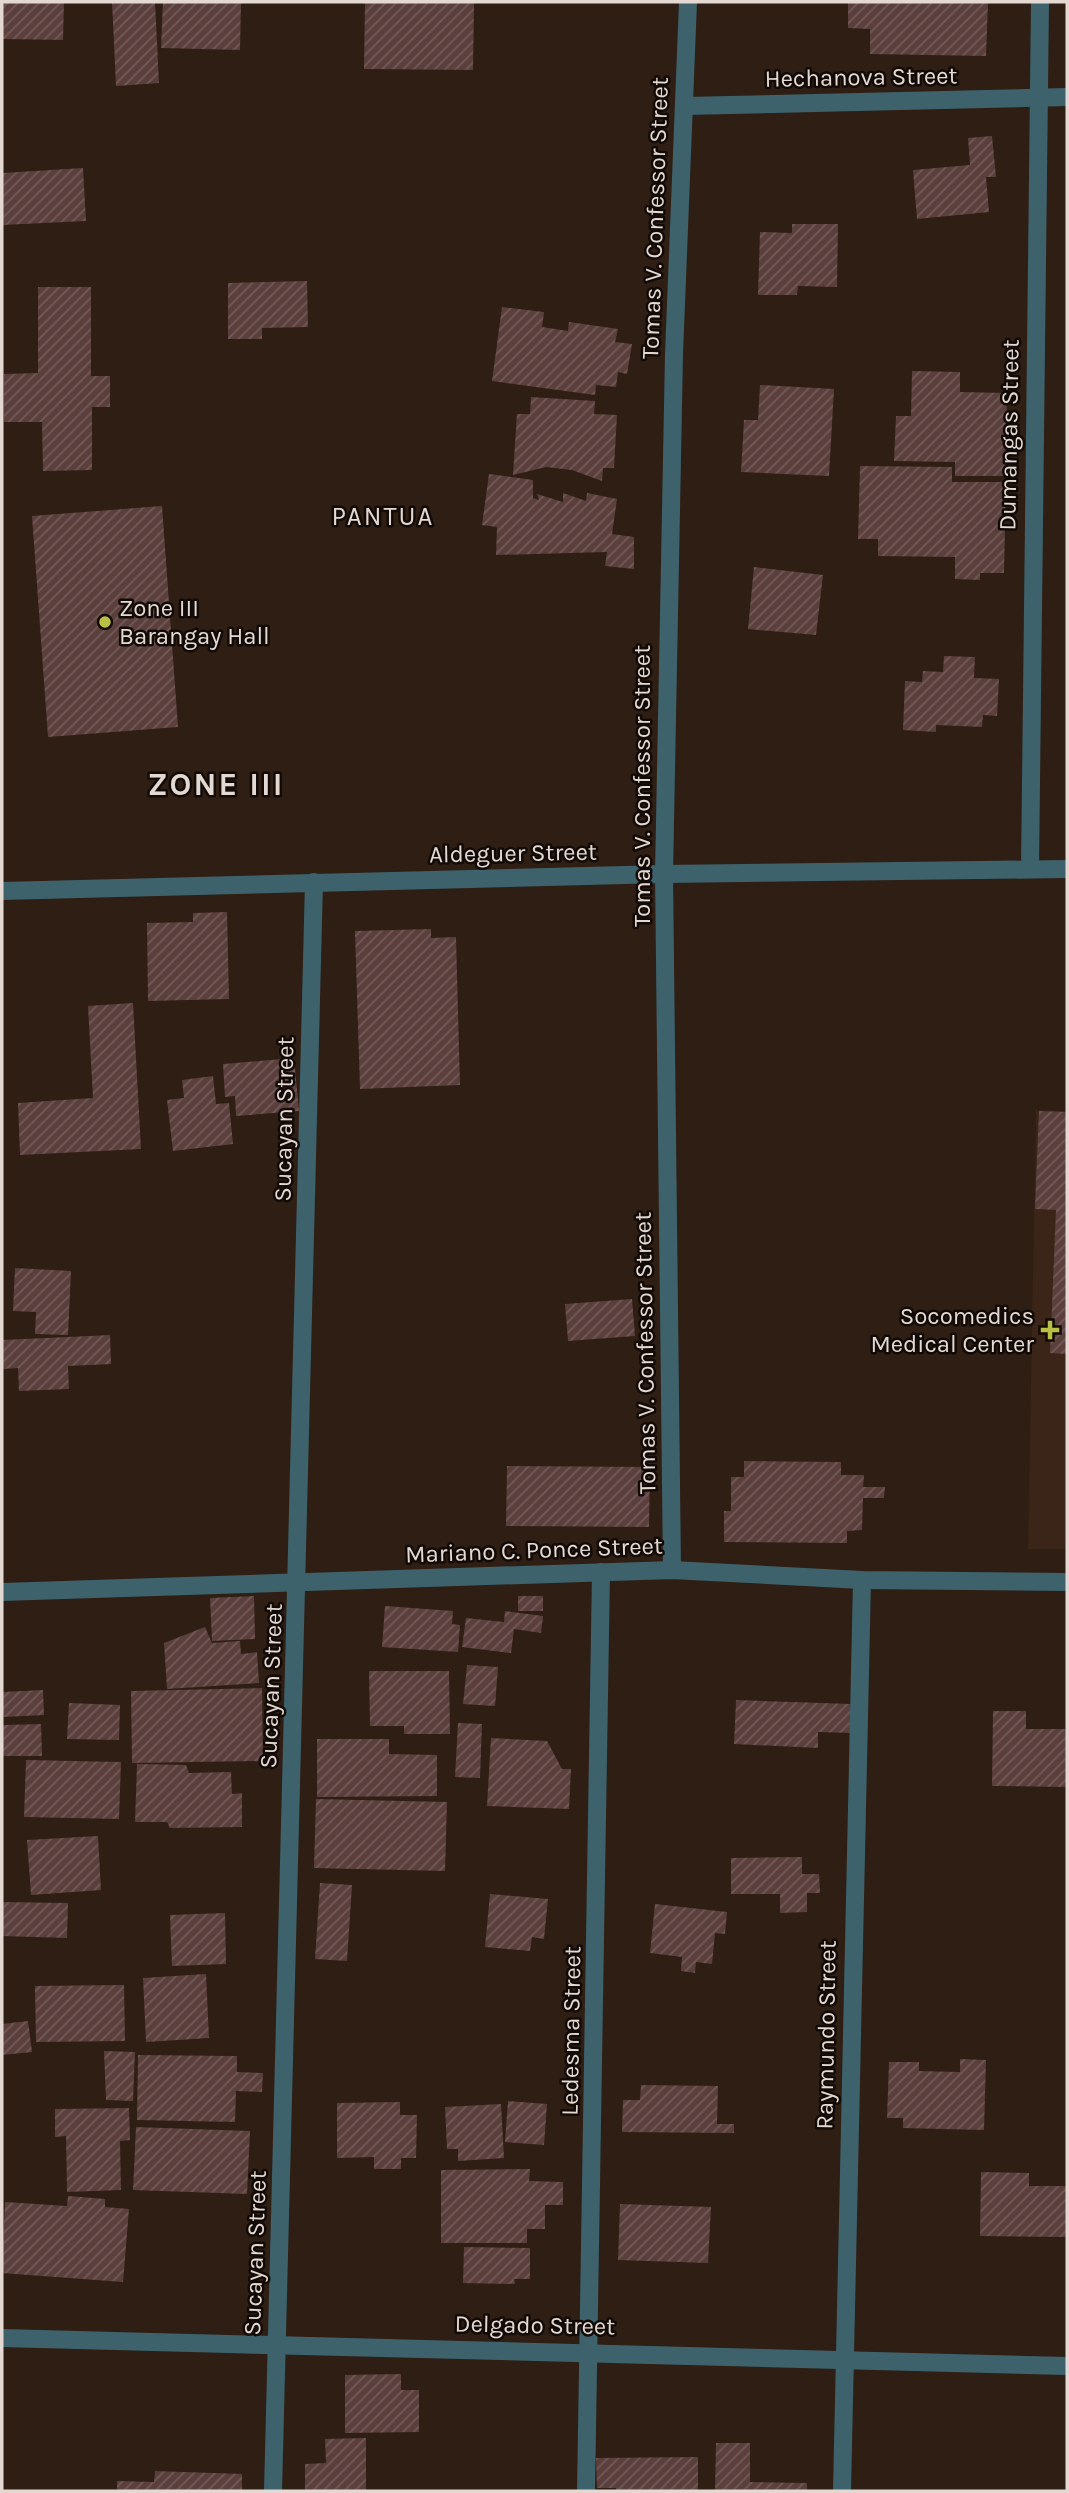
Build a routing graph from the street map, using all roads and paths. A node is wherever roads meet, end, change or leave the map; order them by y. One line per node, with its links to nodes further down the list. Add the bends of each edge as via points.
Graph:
1 (688, 2): 5 (street, Tomas V. Confessor Street)
2 (1040, 2): 3 (street, Dumangas Street)
3 (1038, 97): 4 (street, Hechanova Street); 5 (street, Hechanova Street); 6 (street, Dumangas Street)
4 (1067, 97)
5 (685, 106): 8 (street, Tomas V. Confessor Street, via 674,354)
6 (1030, 869): 7 (street, Aldeguer Street); 8 (street, Aldeguer Street)
7 (1067, 869)
8 (664, 874): 9 (street, Aldeguer Street); 11 (street, Tomas V. Confessor Street)
9 (314, 882): 10 (street, Aldeguer Street); 14 (street, Sucayan Street)
10 (2, 891)
11 (672, 1570): 12 (street, Mariano C. Ponce Street); 13 (street, Mariano C. Ponce Street)
12 (601, 1572): 14 (street, Mariano C. Ponce Street); 19 (street, Ledesma Street)
13 (862, 1580): 15 (street, Mariano C. Ponce Street); 20 (street, Raymundo Street)
14 (298, 1582): 16 (street, Mariano C. Ponce Street); 18 (street, Sucayan Street)
15 (1067, 1582)
16 (2, 1592)
17 (2, 2338): 18 (street, Delgado Street)
18 (277, 2345): 19 (street, Delgado Street); 22 (street, Sucayan Street)
19 (589, 2351): 20 (street, Delgado Street); 23 (street, Ledesma Street)
20 (842, 2360): 21 (street, Delgado Street); 24 (street, Raymundo Street)
21 (1067, 2365)
22 (273, 2491)
23 (586, 2491)
24 (842, 2491)

